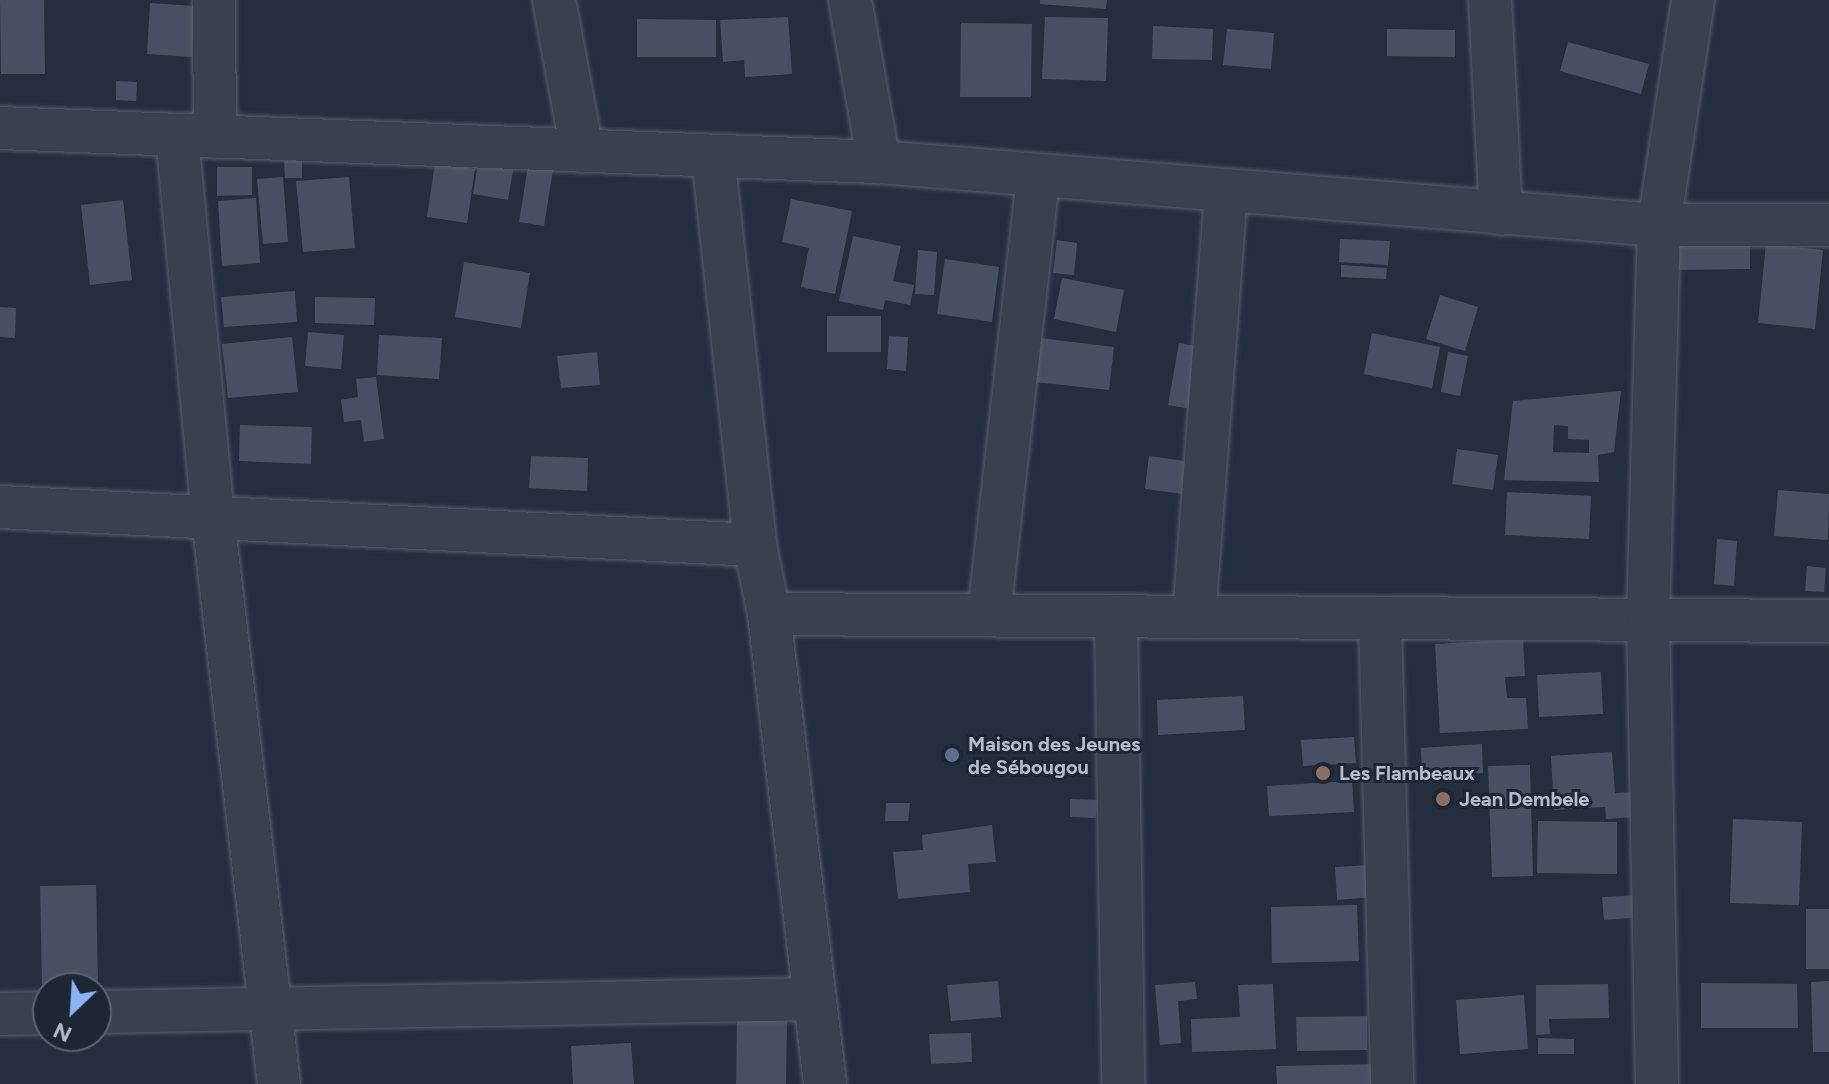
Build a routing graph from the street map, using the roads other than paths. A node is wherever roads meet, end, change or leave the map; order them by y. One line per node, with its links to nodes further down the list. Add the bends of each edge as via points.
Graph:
1 (214, 0): 7 (street)
2 (554, 0): 8 (street)
3 (850, 0): 10 (street)
4 (1490, 0): 13 (street)
5 (1693, 0): 14 (street)
6 (0, 128): 7 (street)
7 (196, 137): 8 (street); 17 (street)
8 (582, 151): 9 (street)
9 (713, 156): 10 (street); 18 (street)
10 (879, 162): 11 (street)
11 (1038, 176): 12 (street); 20 (street)
12 (1226, 190): 13 (street); 22 (street)
13 (1501, 214): 14 (street)
14 (1659, 225): 15 (street); 24 (street)
15 (1829, 225)
16 (0, 507): 17 (street)
17 (213, 518): 18 (street); 27 (street)
18 (755, 545): 19 (street)
19 (769, 614): 20 (street); 26 (street)
20 (989, 615): 21 (street)
21 (1116, 616): 22 (street); 33 (street)
22 (1194, 617): 23 (street)
23 (1380, 618): 24 (street); 34 (street)
24 (1648, 619): 25 (street); 35 (street)
25 (1829, 621)
26 (814, 999): 27 (street); 32 (street)
27 (270, 1008): 28 (street); 31 (street)
28 (112, 1012)
29 (32, 1013): 30 (street)
30 (0, 1014)
31 (279, 1084)
32 (825, 1084)
33 (1123, 1084)
34 (1392, 1084)
35 (1657, 1084)

